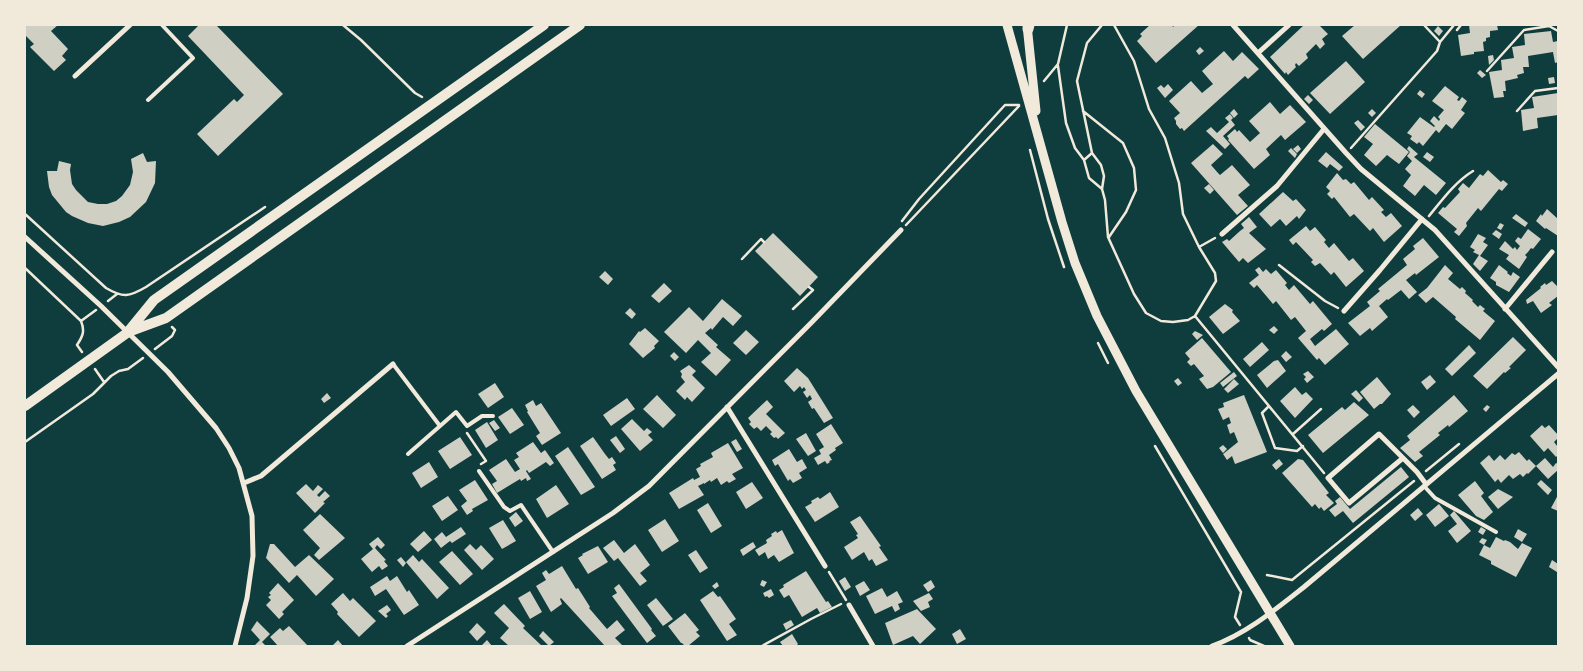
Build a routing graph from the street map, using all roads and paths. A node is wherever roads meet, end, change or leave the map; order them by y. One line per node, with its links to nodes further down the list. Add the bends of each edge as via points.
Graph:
1 (130, 25): 23 (street)
2 (162, 25): 26 (lane, via 193,58)
3 (343, 25): 25 (path, via 414,93)
4 (544, 25): 57 (main road, via 154,300)
5 (580, 25): 57 (main road, via 166,318)
6 (1007, 25): 32 (street)
7 (1067, 25): 20 (path)
8 (1102, 25): 28 (path, via 1087,43 1077,81)
9 (1114, 25): 45 (path, via 1134,62 1149,109 1165,138 1179,183 1183,214)
10 (1233, 25): 19 (street)
11 (1289, 25): 19 (street)
12 (1424, 25): 18 (path)
13 (1454, 25): 18 (path)
14 (1461, 25): 16 (path)
15 (1028, 26): 32 (street)
16 (1457, 30)
17 (1558, 31): 22 (path, via 1549,26 1524,30)
18 (1440, 42): 34 (path, via 1437,51)
19 (1258, 53): 31 (street)
20 (1058, 64): 21 (path); 35 (path, via 1066,123 1075,148)
21 (1055, 69)
22 (1487, 71)
23 (75, 76)
24 (1558, 88): 29 (path, via 1535,92)
25 (422, 96)
26 (148, 100)
27 (1019, 106): 40 (path, via 1005,105 918,199 901,223)
28 (1082, 110): 33 (path); 43 (path, via 1123,144 1134,168 1136,190 1126,212)
29 (1517, 111)
30 (1010, 115): 40 (path)
31 (1324, 130): 34 (street); 41 (street, via 1277,186)
32 (1038, 131): 84 (street, via 1062,222 1097,316 1136,391)
33 (1092, 153): 35 (path); 37 (path, via 1101,165 1104,176)
34 (1346, 153): 39 (street)
35 (1084, 160): 37 (path, via 1089,178)
36 (1473, 171): 39 (path)
37 (1102, 189): 43 (path)
38 (25, 214): 50 (path, via 106,288 117,294 135,293)
39 (1423, 220): 53 (street); 54 (street)
40 (901, 230): 66 (street)
41 (1222, 234): 45 (path)
42 (25, 237): 57 (street)
43 (1108, 237): 55 (path, via 1146,313 1161,321 1172,322)
44 (764, 242): 47 (path, via 761,239)
45 (1199, 247): 55 (path, via 1215,273 1216,282)
46 (1552, 252): 53 (street)
47 (742, 259)
48 (1279, 265): 54 (path)
49 (25, 268): 59 (path, via 81,321 84,328)
50 (158, 279)
51 (809, 287): 52 (path, via 812,290)
52 (793, 309)
53 (1505, 309): 61 (street)
54 (1344, 311)
55 (1195, 316): 65 (path)
56 (174, 330): 58 (path)
57 (127, 333): 64 (main road); 78 (street, via 168,372 216,428)
58 (172, 336)
59 (77, 345)
60 (393, 364): 69 (lane); 78 (street, via 261,476)
61 (1558, 367)
62 (128, 370): 72 (path, via 111,376 93,394)
63 (1558, 374): 79 (street)
64 (25, 406)
65 (1269, 406): 71 (path); 73 (path, via 1262,413 1274,448 1297,451)
66 (727, 408): 81 (street, via 649,486); 82 (street)
67 (1321, 409): 71 (path)
68 (493, 416): 70 (lane, via 482,416)
69 (440, 426): 70 (lane, via 456,412); 74 (lane)
70 (467, 426): 76 (path, via 466,430 486,461 477,467)
71 (1293, 434): 73 (path)
72 (25, 442)
73 (1303, 446): 77 (path)
74 (408, 454)
75 (1402, 458): 77 (street, via 1379,434); 77 (street, via 1349,503); 79 (street)
76 (480, 471): 81 (lane, via 510,511 521,505)
77 (1328, 478)
78 (244, 482): 86 (street, via 252,516 253,556)
79 (1425, 485): 80 (lane, via 1435,498); 84 (street)
80 (1496, 532)
81 (552, 552): 87 (street)
82 (824, 566): 83 (path)
83 (848, 603): 88 (path); 89 (street)
84 (1271, 613): 85 (street); 92 (street)
85 (1244, 630): 90 (street); 91 (path, via 1250,640)
86 (235, 646)
87 (407, 646)
88 (762, 646)
89 (873, 646)
90 (1212, 646)
91 (1264, 646)
92 (1290, 646)

